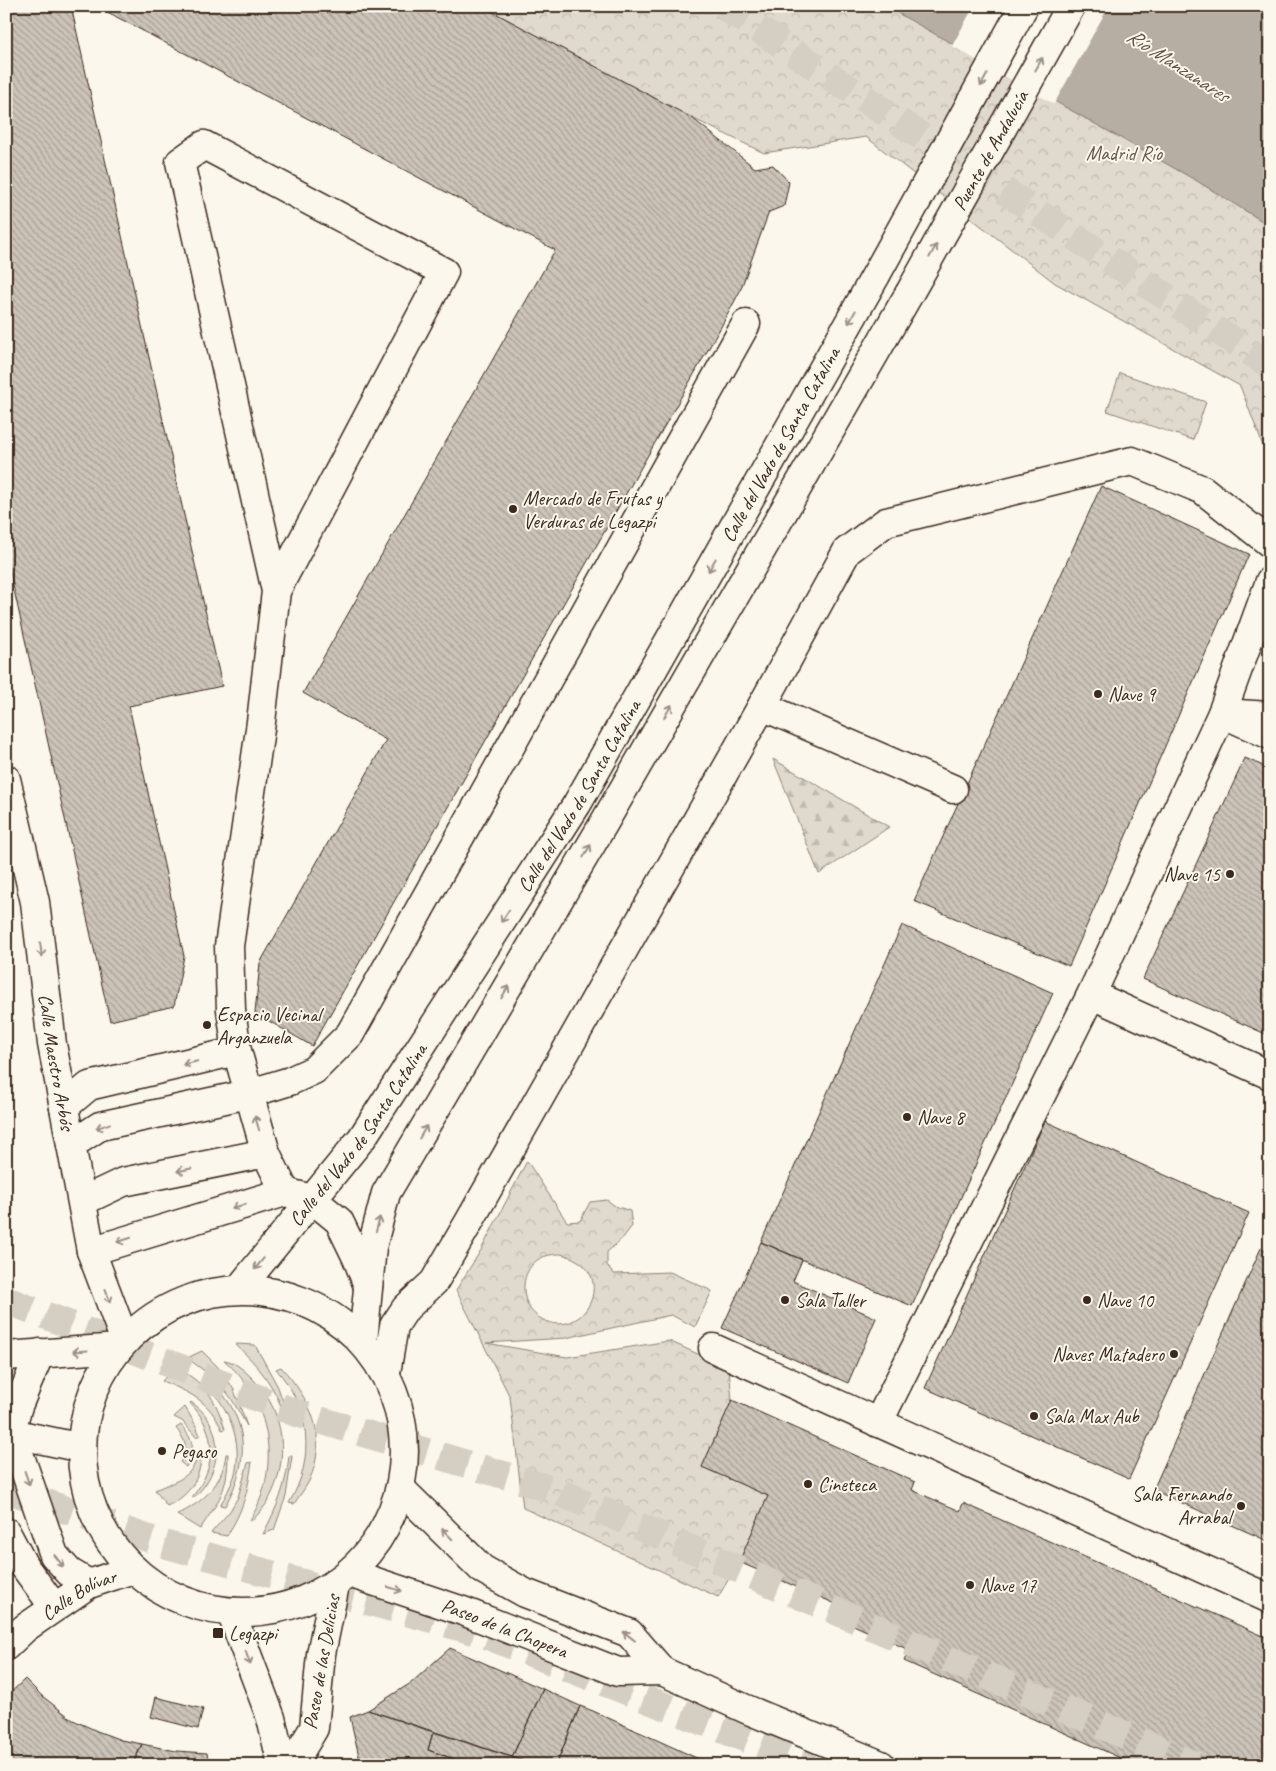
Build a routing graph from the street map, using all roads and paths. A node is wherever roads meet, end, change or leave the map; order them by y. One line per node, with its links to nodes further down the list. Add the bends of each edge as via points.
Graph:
1 (1024, 6): 3 (main road, Puente de Andalucía, one-way to 3, bridge)
2 (1071, 6): 4 (main road, Puente de Andalucía, one-way to 2, bridge)
3 (876, 275): 25 (main road, Calle del Vado de Santa Catalina, one-way to 25, via 577,804 362,1138)
4 (909, 294): 28 (main road, Calle del Vado de Santa Catalina, one-way to 4, via 372,1246 386,1193)
5 (746, 324): 20 (main road, via 350,1034 314,1070)
6 (1270, 543): 9 (main road, via 1203,490 1132,461 886,522 847,551)
7 (1270, 581): 10 (main road)
8 (276, 591): 8 (main road, via 180,162 204,145 444,272); 18 (main road, via 229,946 231,1010)
9 (762, 706): 14 (main road); 35 (main road, via 434,1282 406,1308 394,1326)
10 (1222, 713): 11 (main road); 12 (main road); 17 (main road)
11 (1270, 716)
12 (1270, 735)
13 (6, 779): 16 (main road, Calle Maestro Arbós)
14 (953, 789)
15 (6, 832): 16 (main road)
16 (25, 856): 21 (main road, Calle Maestro Arbós, one-way to 21, via 35,902 52,1044)
17 (1092, 993): 19 (main road); 36 (main road)
18 (237, 1051): 20 (main road); 21 (main road, one-way to 21, via 89,1086)
19 (1270, 1074)
20 (248, 1094): 22 (main road, one-way to 22, via 100,1126); 23 (main road, one-way to 20)
21 (64, 1107): 22 (main road, Calle Maestro Arbós)
22 (71, 1145): 26 (main road, Calle Maestro Arbós)
23 (266, 1153): 24 (main road); 26 (main road, one-way to 26, via 123,1182)
24 (286, 1192): 25 (main road); 27 (main road, one-way to 27)
25 (312, 1199): 28 (main road, via 339,1221); 29 (main road, Calle del Vado de Santa Catalina, one-way to 29)
26 (83, 1201): 27 (main road, Calle Maestro Arbós)
27 (91, 1251): 31 (main road, Calle Maestro Arbós, one-way to 31)
28 (368, 1286): 30 (main road, Calle del Vado de Santa Catalina)
29 (239, 1289): 30 (main road, via 274,1292 306,1302 337,1318); 31 (main road, via 213,1291 181,1301 151,1318)
30 (363, 1342): 35 (main road)
31 (122, 1345): 33 (main road, one-way to 33); 38 (main road, via 103,1370 91,1395 84,1421)
32 (713, 1348): 36 (main road)
33 (40, 1353): 34 (main road); 37 (main road)
34 (6, 1356)
35 (386, 1374): 39 (main road, via 395,1392 405,1430)
36 (878, 1423): 44 (main road)
37 (7, 1435): 38 (main road); 43 (main road, one-way to 43, via 21,1459 54,1555 69,1572)
38 (82, 1448): 41 (main road, via 84,1482 95,1514 111,1544)
39 (401, 1490): 42 (main road, via 390,1521 372,1549); 48 (main road, Paseo de la Chopera, one-way to 39, via 629,1633 525,1593 482,1568)
40 (6, 1532): 45 (main road, via 24,1566)
41 (134, 1569): 43 (main road, Calle Bolívar); 46 (main road, via 159,1588 192,1603)
42 (342, 1579): 46 (main road, via 311,1598 285,1607); 48 (main road, Paseo de la Chopera, one-way to 48, via 463,1611 618,1672); 51 (main road, Paseo de las Delicias, via 321,1654 314,1728)
43 (89, 1584): 45 (main road, Calle Bolívar)
44 (1270, 1599)
45 (54, 1607): 47 (main road, Calle Bolívar)
46 (231, 1612): 50 (main road, Paseo de las Delicias, one-way to 50, via 271,1718)
47 (6, 1646)
48 (662, 1671): 49 (main road, Paseo de la Chopera)
49 (874, 1763)
50 (282, 1765)
51 (292, 1765)

